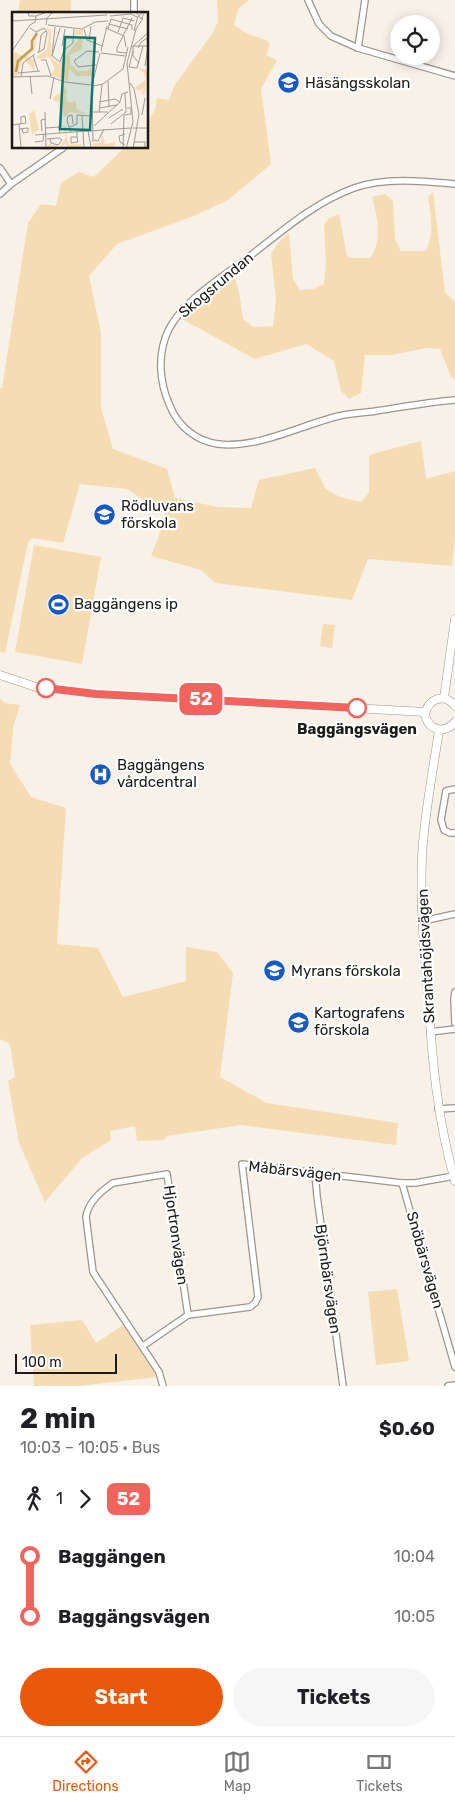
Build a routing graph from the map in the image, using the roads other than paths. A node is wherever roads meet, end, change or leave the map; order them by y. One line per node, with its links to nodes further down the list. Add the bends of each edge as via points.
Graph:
1 (308, 0): 3 (street, via 331,36)
2 (365, 0): 3 (street)
3 (358, 48): 4 (street)
4 (455, 76)
5 (63, 149): 7 (street)
6 (0, 168): 7 (street)
7 (11, 184): 9 (street)
8 (455, 184): 10 (street, Skogsrundan, via 368,184 316,206 186,307 168,331 160,362 166,398 177,420 194,436 218,444 254,441 340,416)
9 (0, 194)
10 (455, 400)
11 (455, 619): 13 (street)
12 (0, 676): 15 (street, via 36,687 96,694)
13 (444, 698): 14 (street); 15 (street, via 432,701)
14 (455, 706)
15 (426, 712): 17 (street, via 430,725)
16 (455, 722): 17 (street, via 447,729)
17 (439, 730): 21 (street, Skrantahöjdsvägen, via 422,857)
18 (455, 789): 19 (street, via 446,791 441,820 444,830)
19 (455, 833)
20 (455, 914): 21 (street)
21 (423, 921): 25 (street, Skrantahöjdsvägen)
22 (455, 992): 23 (street)
23 (455, 1022)
24 (455, 1029): 25 (street)
25 (430, 1032): 27 (street, Skrantahöjdsvägen)
26 (455, 1108): 27 (street)
27 (438, 1109): 29 (street, Skrantahöjdsvägen)
28 (315, 1173): 30 (street, Måbärsvägen); 31 (street, Måbärsvägen, via 242,1164 258,1297 250,1307); 36 (street, Björnbärsvägen)
29 (454, 1178): 30 (street, Måbärsvägen)
30 (402, 1183): 33 (street, Snöbärsvägen)
31 (188, 1315): 32 (street); 32 (street, Hjortronvägen, via 167,1174 113,1183 87,1210 93,1272)
32 (143, 1346): 35 (street, Hjortronvägen, via 159,1372)
33 (455, 1367)
34 (455, 1385): 37 (street)
35 (163, 1386)
36 (343, 1386)
37 (448, 1386)

